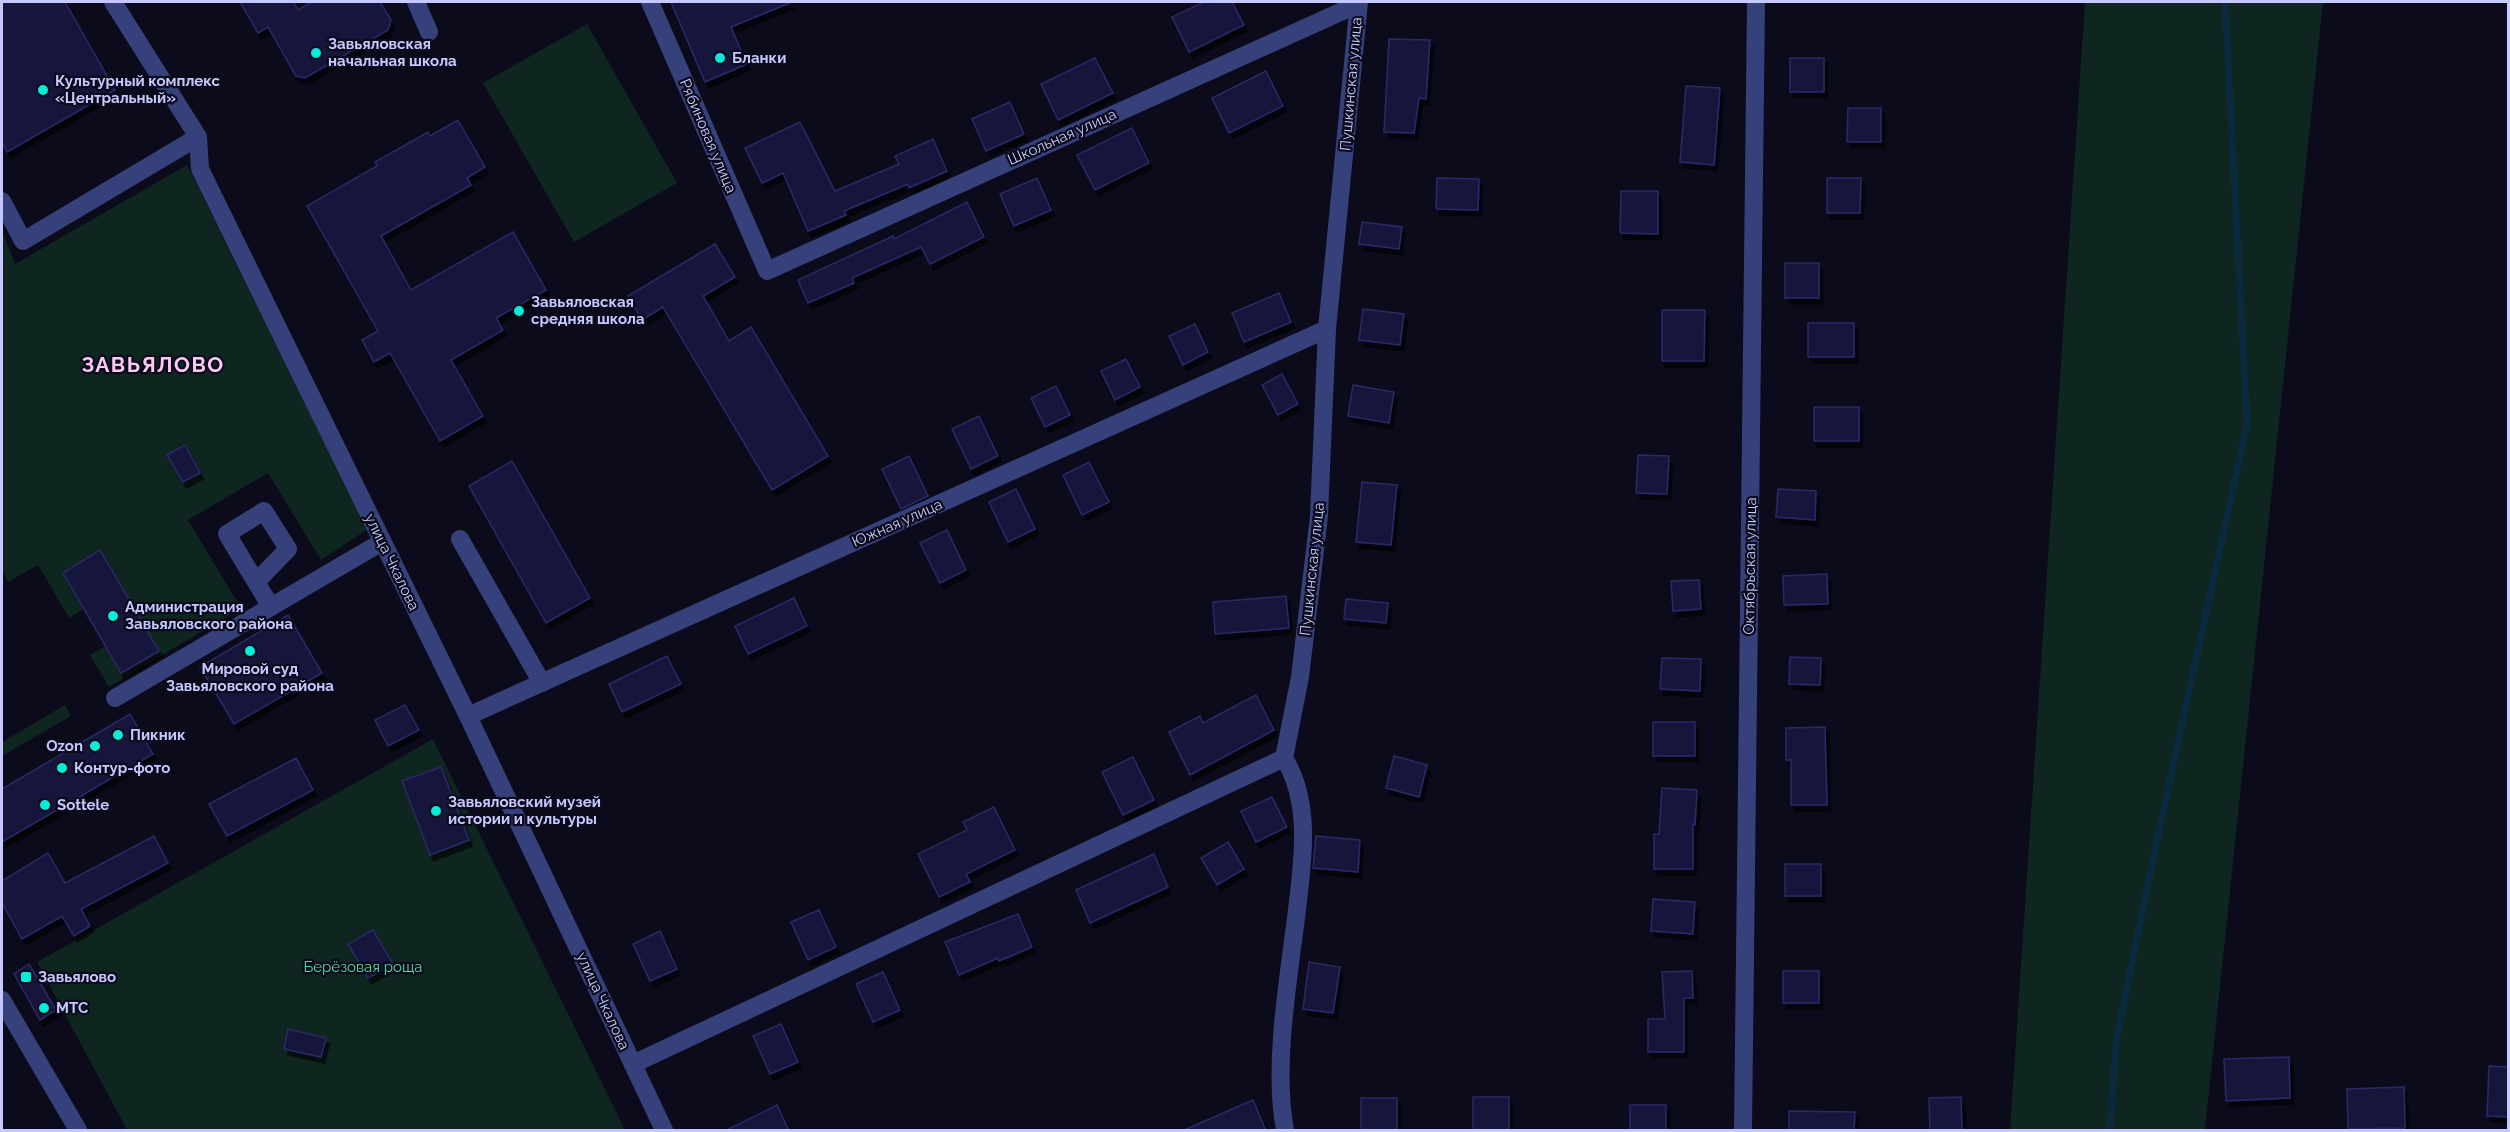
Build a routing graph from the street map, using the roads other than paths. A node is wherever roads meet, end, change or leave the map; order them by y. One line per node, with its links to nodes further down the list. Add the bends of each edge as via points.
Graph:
1 (113, 2): 7 (street, улица Чкалова)
2 (416, 2): 6 (street)
3 (650, 2): 9 (street, Рябиновая улица)
4 (1756, 2): 24 (street, Октябрьская улица)
5 (1358, 3): 9 (street, Школьная улица); 10 (street, Пушкинская улица)
6 (429, 32)
7 (198, 137): 8 (street, via 23,241); 12 (street, улица Чкалова, via 200,169)
8 (2, 201)
9 (766, 271)
10 (1327, 329): 15 (street, Южная улица); 18 (street, Пушкинская улица, via 1319,516 1300,677)
11 (459, 539): 15 (street)
12 (382, 542): 14 (street); 17 (street, улица Чкалова)
13 (256, 582): 14 (street)
14 (271, 607): 16 (street)
15 (542, 683): 17 (street, Южная улица)
16 (115, 698)
17 (468, 716): 20 (street, улица Чкалова)
18 (1284, 758): 20 (street); 23 (street, via 1300,797 1303,859 1283,1025 1281,1111)
19 (2, 1000): 21 (street)
20 (633, 1064): 22 (street, улица Чкалова)
21 (78, 1131)
22 (664, 1131)
23 (1286, 1131)
24 (1743, 1131)

